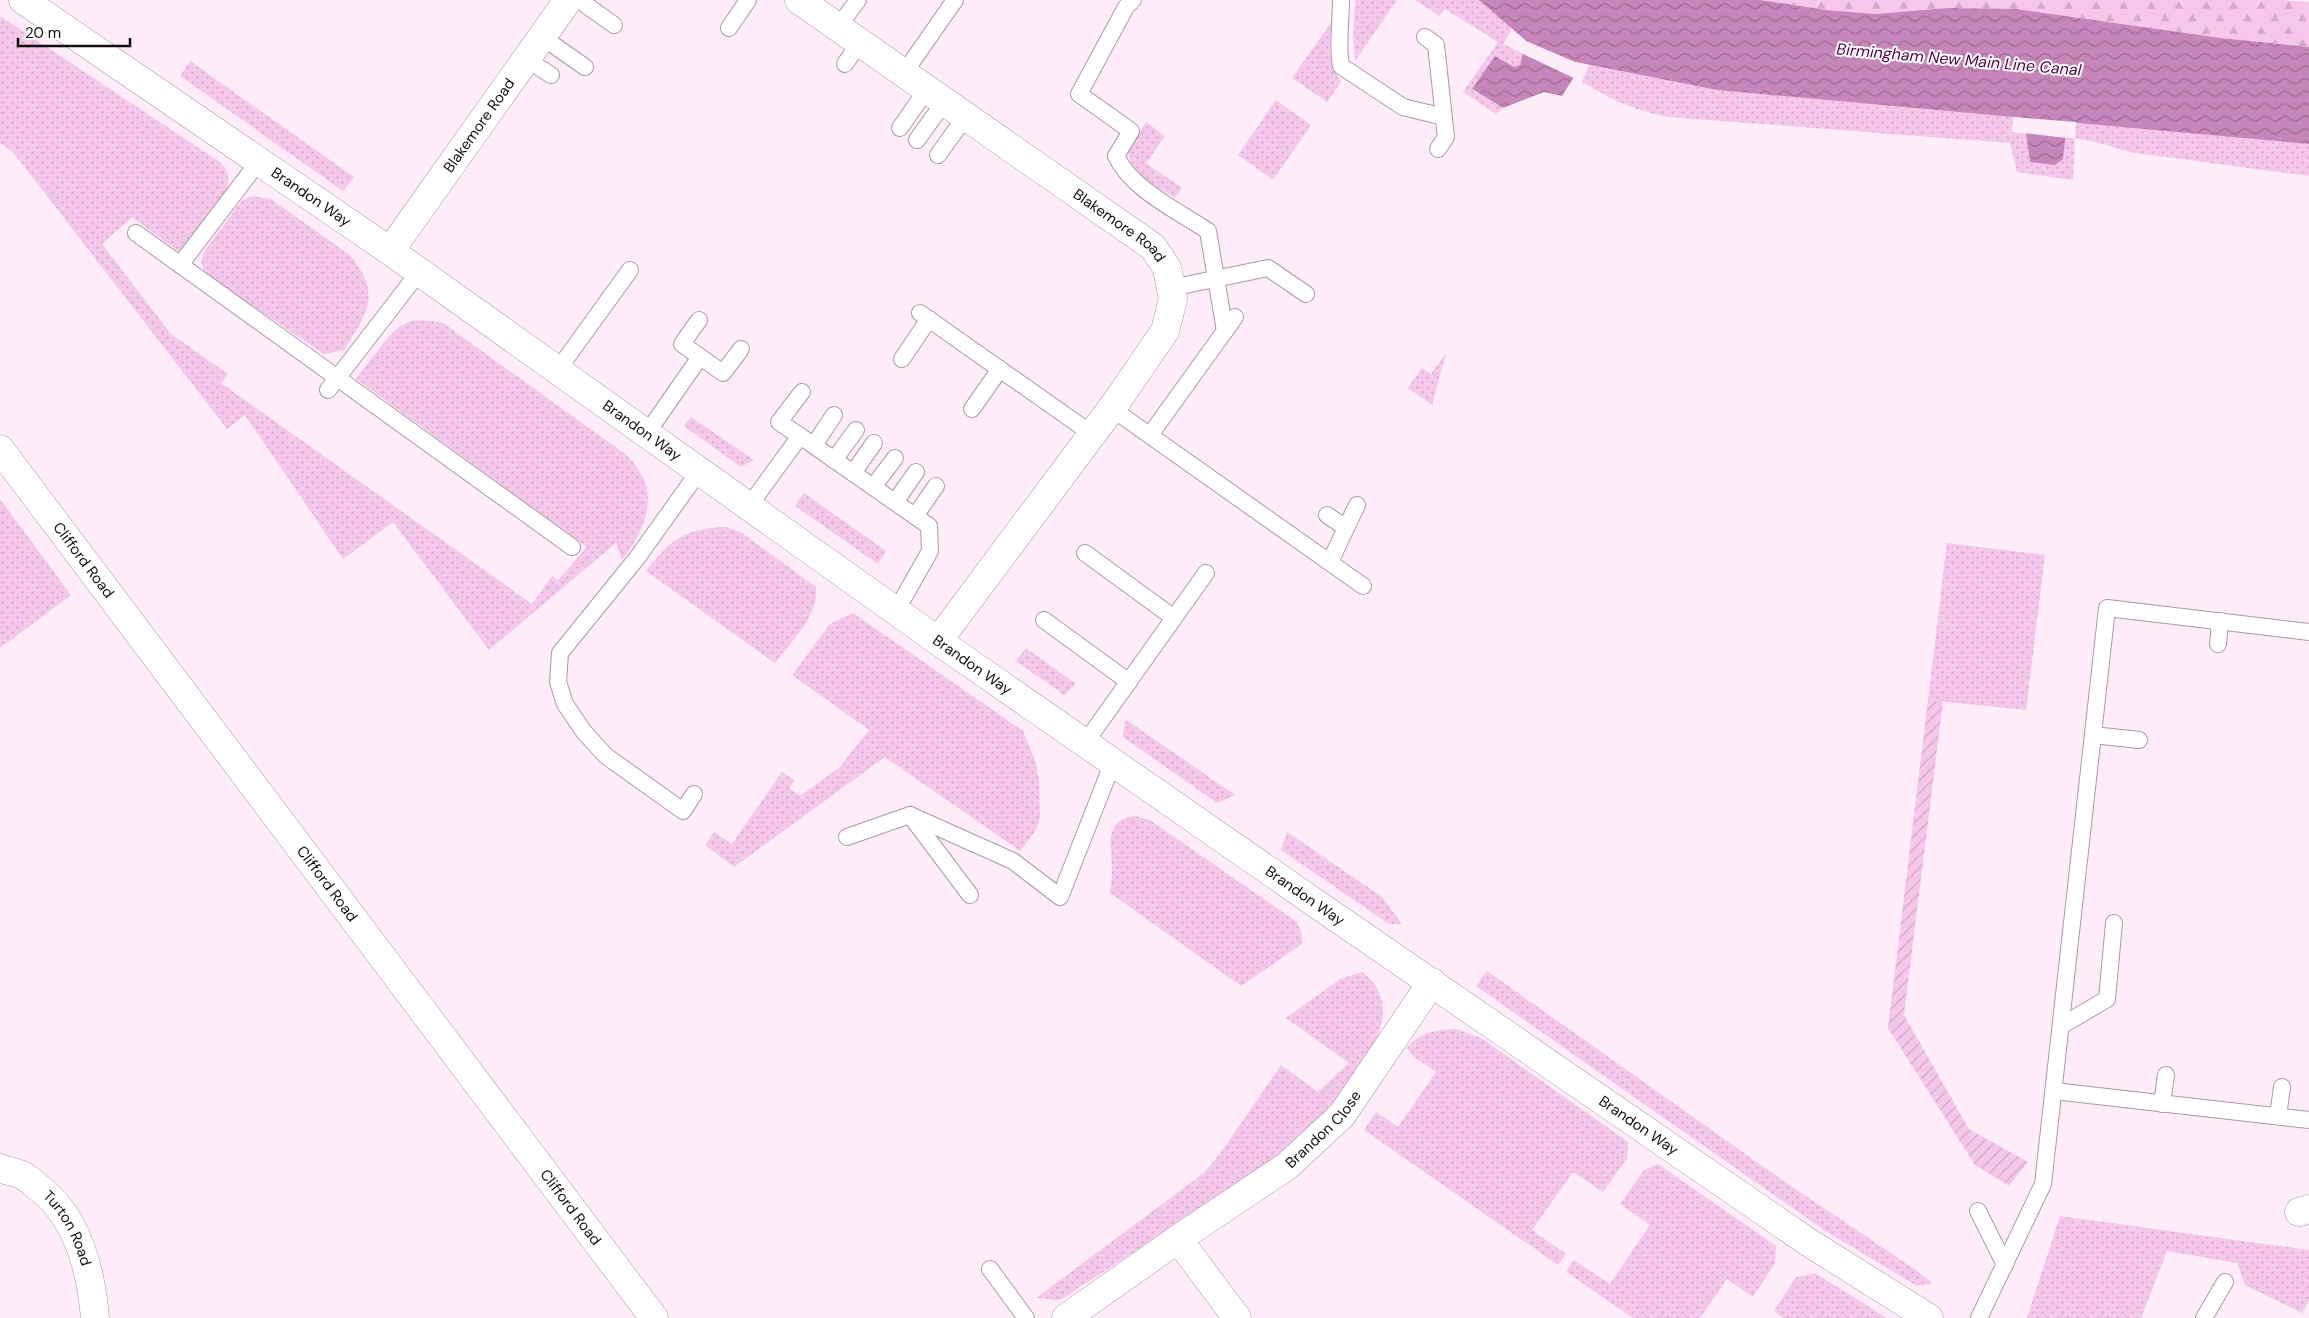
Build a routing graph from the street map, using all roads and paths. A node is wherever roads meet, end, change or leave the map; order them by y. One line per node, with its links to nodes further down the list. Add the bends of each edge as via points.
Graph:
1 (23, 0): 25 (street, Brandon Way)
2 (568, 0): 12 (street, Blakemore Road)
3 (579, 0): 10 (lane)
4 (748, 0): 11 (lane)
5 (858, 0): 14 (lane)
6 (955, 0): 17 (lane)
7 (1133, 0): 31 (lane, via 1079,94 1131,131 1116,156 1132,181 1208,231)
8 (1341, 0): 20 (lane, via 1338,49 1341,66 1387,106)
9 (802, 1): 14 (street, Blakemore Road)
10 (614, 25)
11 (729, 28)
12 (542, 37): 15 (street, Blakemore Road); 16 (lane)
13 (1425, 37): 20 (lane, via 1436,45)
14 (848, 44): 17 (street, Blakemore Road)
15 (526, 59): 18 (lane); 27 (street, Blakemore Road)
16 (585, 67)
17 (904, 73): 19 (street, Blakemore Road)
18 (551, 75)
19 (946, 102): 21 (lane); 22 (lane); 24 (lane); 32 (street, Blakemore Road, via 1153,246 1167,268)
20 (1444, 117): 23 (lane, via 1446,137)
21 (900, 128)
22 (917, 140)
23 (1438, 149)
24 (938, 155)
25 (259, 161): 27 (street, Brandon Way); 28 (lane)
26 (136, 233): 28 (lane)
27 (390, 251): 30 (street, Brandon Way)
28 (180, 265): 42 (lane)
29 (630, 270): 41 (lane)
30 (419, 272): 41 (street, Brandon Way); 42 (lane)
31 (1216, 280): 32 (lane); 33 (lane, via 1268,268); 36 (lane)
32 (1171, 288): 44 (street, Blakemore Road, via 1173,299 1165,331)
33 (1306, 294)
34 (1235, 317): 36 (lane)
35 (700, 320): 38 (lane, via 682,344)
36 (1225, 331): 50 (lane)
37 (741, 349): 38 (lane, via 723,373)
38 (700, 357): 48 (lane)
39 (902, 359): 40 (lane, via 924,316)
40 (1000, 369): 45 (lane); 49 (lane)
41 (557, 371): 48 (street, Brandon Way)
42 (333, 384): 67 (lane, via 511,511)
43 (802, 392): 51 (lane, via 780,422)
44 (1112, 408): 49 (street, Blakemore Road); 50 (lane)
45 (972, 409)
46 (834, 415): 51 (lane)
47 (856, 430): 55 (lane)
48 (647, 434): 56 (street, Brandon Way)
49 (1092, 434): 77 (street, Blakemore Road)
50 (1150, 435): 69 (lane, via 1296,532)
51 (807, 441): 55 (lane); 63 (lane)
52 (874, 443): 58 (lane)
53 (0, 449): 104 (street, Clifford Road)
54 (895, 458): 60 (lane)
55 (834, 460): 58 (lane)
56 (700, 470): 63 (street, Brandon Way); 84 (lane, via 637,558 560,653 558,682 566,704 584,732 606,756 683,811)
57 (916, 472): 61 (lane)
58 (853, 473): 60 (lane)
59 (936, 486): 65 (lane)
60 (874, 487): 61 (lane)
61 (895, 502): 65 (lane)
62 (1357, 505): 66 (lane)
63 (749, 506): 72 (street, Brandon Way)
64 (1327, 515): 66 (lane)
65 (915, 516): 72 (lane, via 929,526 930,551)
66 (1346, 528): 69 (lane)
67 (572, 547)
68 (1085, 553): 73 (lane)
69 (1330, 562): 71 (lane)
70 (1206, 573): 73 (lane)
71 (1363, 586)
72 (896, 611): 77 (street, Brandon Way)
73 (1174, 618): 79 (lane)
74 (1044, 620): 79 (lane)
75 (2220, 622): 76 (lane); 78 (lane); 80 (lane, via 2107,608)
76 (2309, 632)
77 (938, 641): 82 (street, Brandon Way)
78 (2218, 644)
79 (1129, 682): 82 (lane)
80 (2094, 735): 81 (lane); 90 (lane)
81 (2139, 740)
82 (1085, 743): 83 (street, Brandon Way)
83 (1112, 762): 85 (lane, via 1060,897 1013,861); 89 (street, Brandon Way)
84 (694, 794)
85 (910, 815): 86 (lane); 87 (lane)
86 (847, 837)
87 (970, 895)
88 (2114, 922): 90 (lane, via 2107,999)
89 (1432, 982): 99 (street, Brandon Close, via 1342,1115 1287,1166); 108 (street, Brandon Way, via 1808,1242)
90 (2061, 1026): 93 (lane)
91 (2166, 1074): 94 (lane)
92 (2282, 1087): 95 (lane)
93 (2054, 1092): 94 (lane); 100 (lane, via 2043,1184)
94 (2162, 1104): 95 (lane)
95 (2278, 1116): 96 (lane)
96 (2309, 1120)
97 (0, 1168): 103 (street, Turton Road, via 24,1176 52,1198 72,1228 87,1263)
98 (1978, 1211): 100 (lane)
99 (1178, 1239): 106 (street, Brandon Close); 107 (street)
100 (2005, 1265): 109 (lane)
101 (990, 1269): 105 (lane)
102 (2225, 1282): 110 (lane)
103 (95, 1318)
104 (654, 1318)
105 (1026, 1318)
106 (1066, 1318)
107 (1237, 1318)
108 (1929, 1318)
109 (1979, 1318)
110 (2204, 1318)

